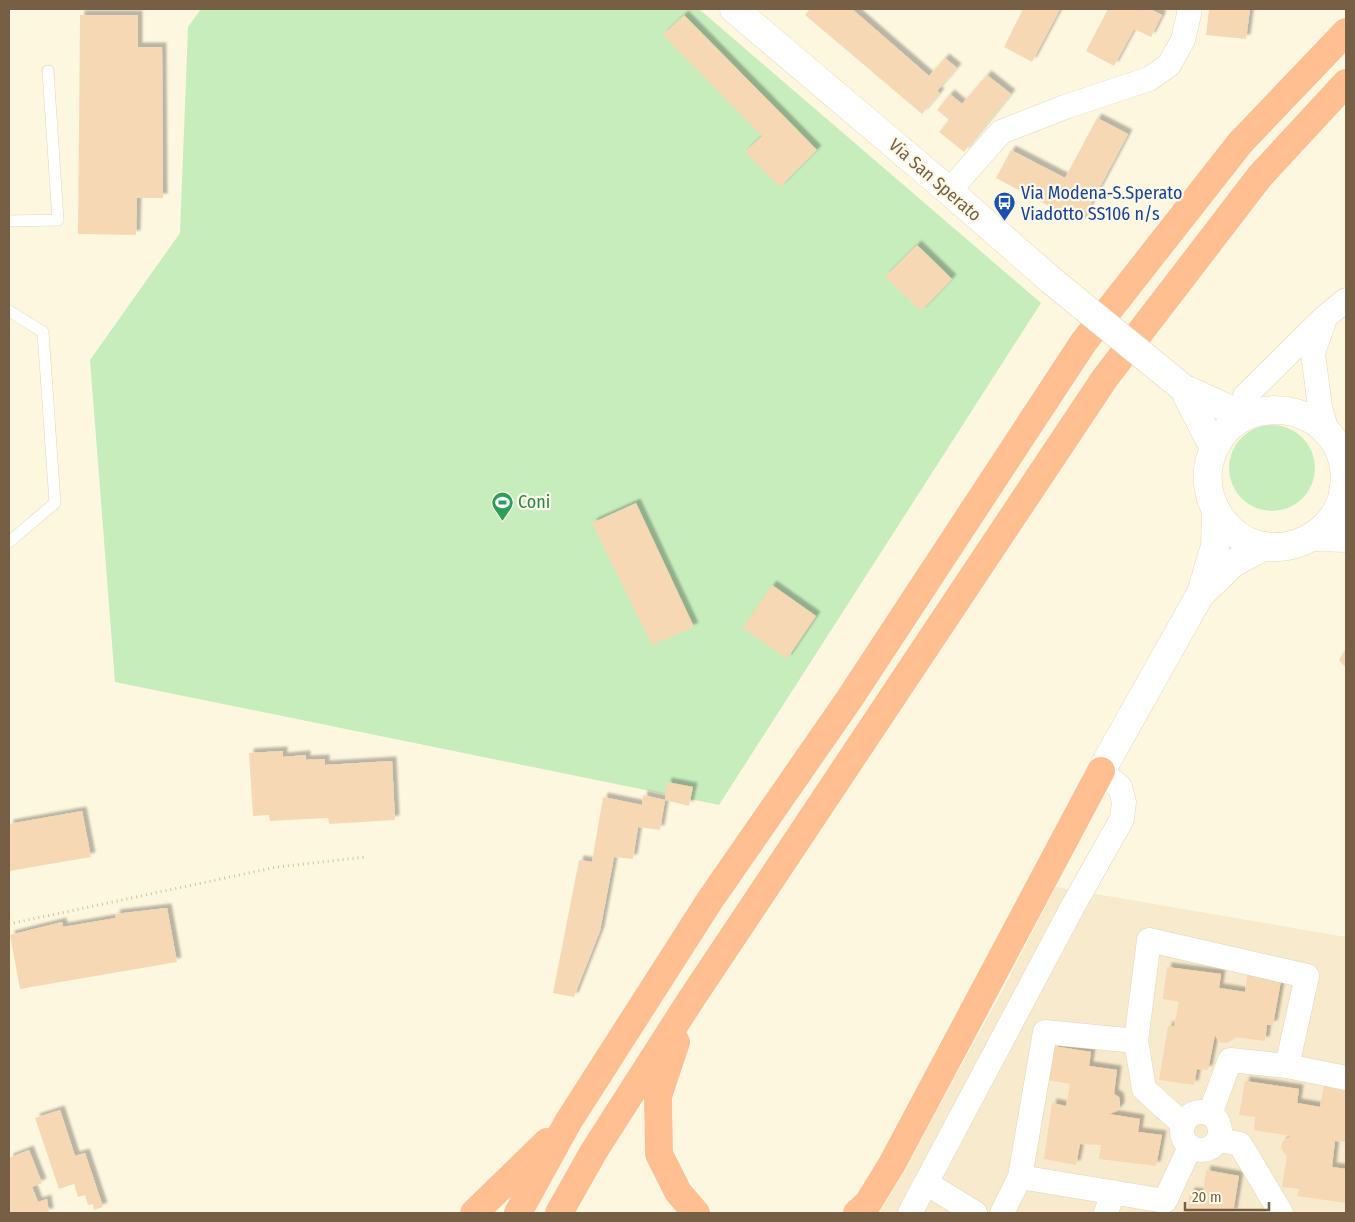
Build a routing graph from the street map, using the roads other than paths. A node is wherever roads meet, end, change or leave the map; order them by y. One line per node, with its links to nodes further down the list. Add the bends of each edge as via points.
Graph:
1 (734, 9): 6 (main road, Via San Sperato)
2 (1189, 9): 6 (street, via 1183,40 1169,64 1149,79 1001,132)
3 (1346, 32): 28 (highway, via 1240,144 1083,344 850,698 710,900)
4 (48, 71): 7 (lane, via 58,220)
5 (1346, 83): 23 (highway, via 1260,176 1106,378)
6 (950, 191): 11 (main road, Via San Sperato, bridge, via 1052,281)
7 (9, 220)
8 (1346, 300): 10 (street)
9 (9, 311): 19 (lane, via 42,332 55,503)
10 (1325, 317): 12 (street, via 1245,396); 13 (street, via 1313,353)
11 (1183, 388): 12 (main road); 14 (main road)
12 (1244, 416): 13 (main road, via 1266,410 1288,410 1308,417); 14 (main road, via 1227,429)
13 (1326, 431): 15 (main road, via 1339,449 1345,470)
14 (1214, 448): 16 (main road, via 1208,469 1208,491)
15 (1345, 494): 17 (main road, via 1327,525)
16 (1216, 512): 20 (main road, via 1228,528 1246,540); 21 (main road, via 1215,546)
17 (1313, 537): 18 (main road); 20 (main road, via 1290,546)
18 (1346, 538)
19 (9, 542)
20 (1265, 546): 21 (main road, via 1233,563)
21 (1202, 593): 22 (main road)
22 (1101, 771): 33 (street, via 1120,788 1124,802 1122,819); 39 (highway, via 892,1164 868,1203)
23 (690, 1000): 37 (highway, via 594,1151); 38 (highway, via 658,1096 659,1154 678,1192)
24 (1136, 1041): 25 (street, via 1149,940 1307,976); 29 (street, via 1144,1089); 32 (street, via 1045,1032)
25 (1287, 1066): 26 (street); 27 (street, via 1230,1060)
26 (1346, 1078)
27 (1210, 1114): 29 (street, via 1192,1114); 30 (street, via 1220,1124)
28 (568, 1122): 35 (highway); 36 (highway)
29 (1184, 1124): 31 (street, via 1182,1136)
30 (1219, 1140): 31 (street, via 1215,1146 1203,1151); 43 (street, via 1240,1144)
31 (1190, 1147): 34 (street, via 1165,1201)
32 (1020, 1177): 34 (street); 42 (street)
33 (926, 1183): 40 (street); 41 (street)
34 (1110, 1203)
35 (474, 1213)
36 (518, 1213)
37 (559, 1213)
38 (696, 1213)
39 (857, 1213)
40 (910, 1213)
41 (975, 1213)
42 (1002, 1213)
43 (1281, 1213)

